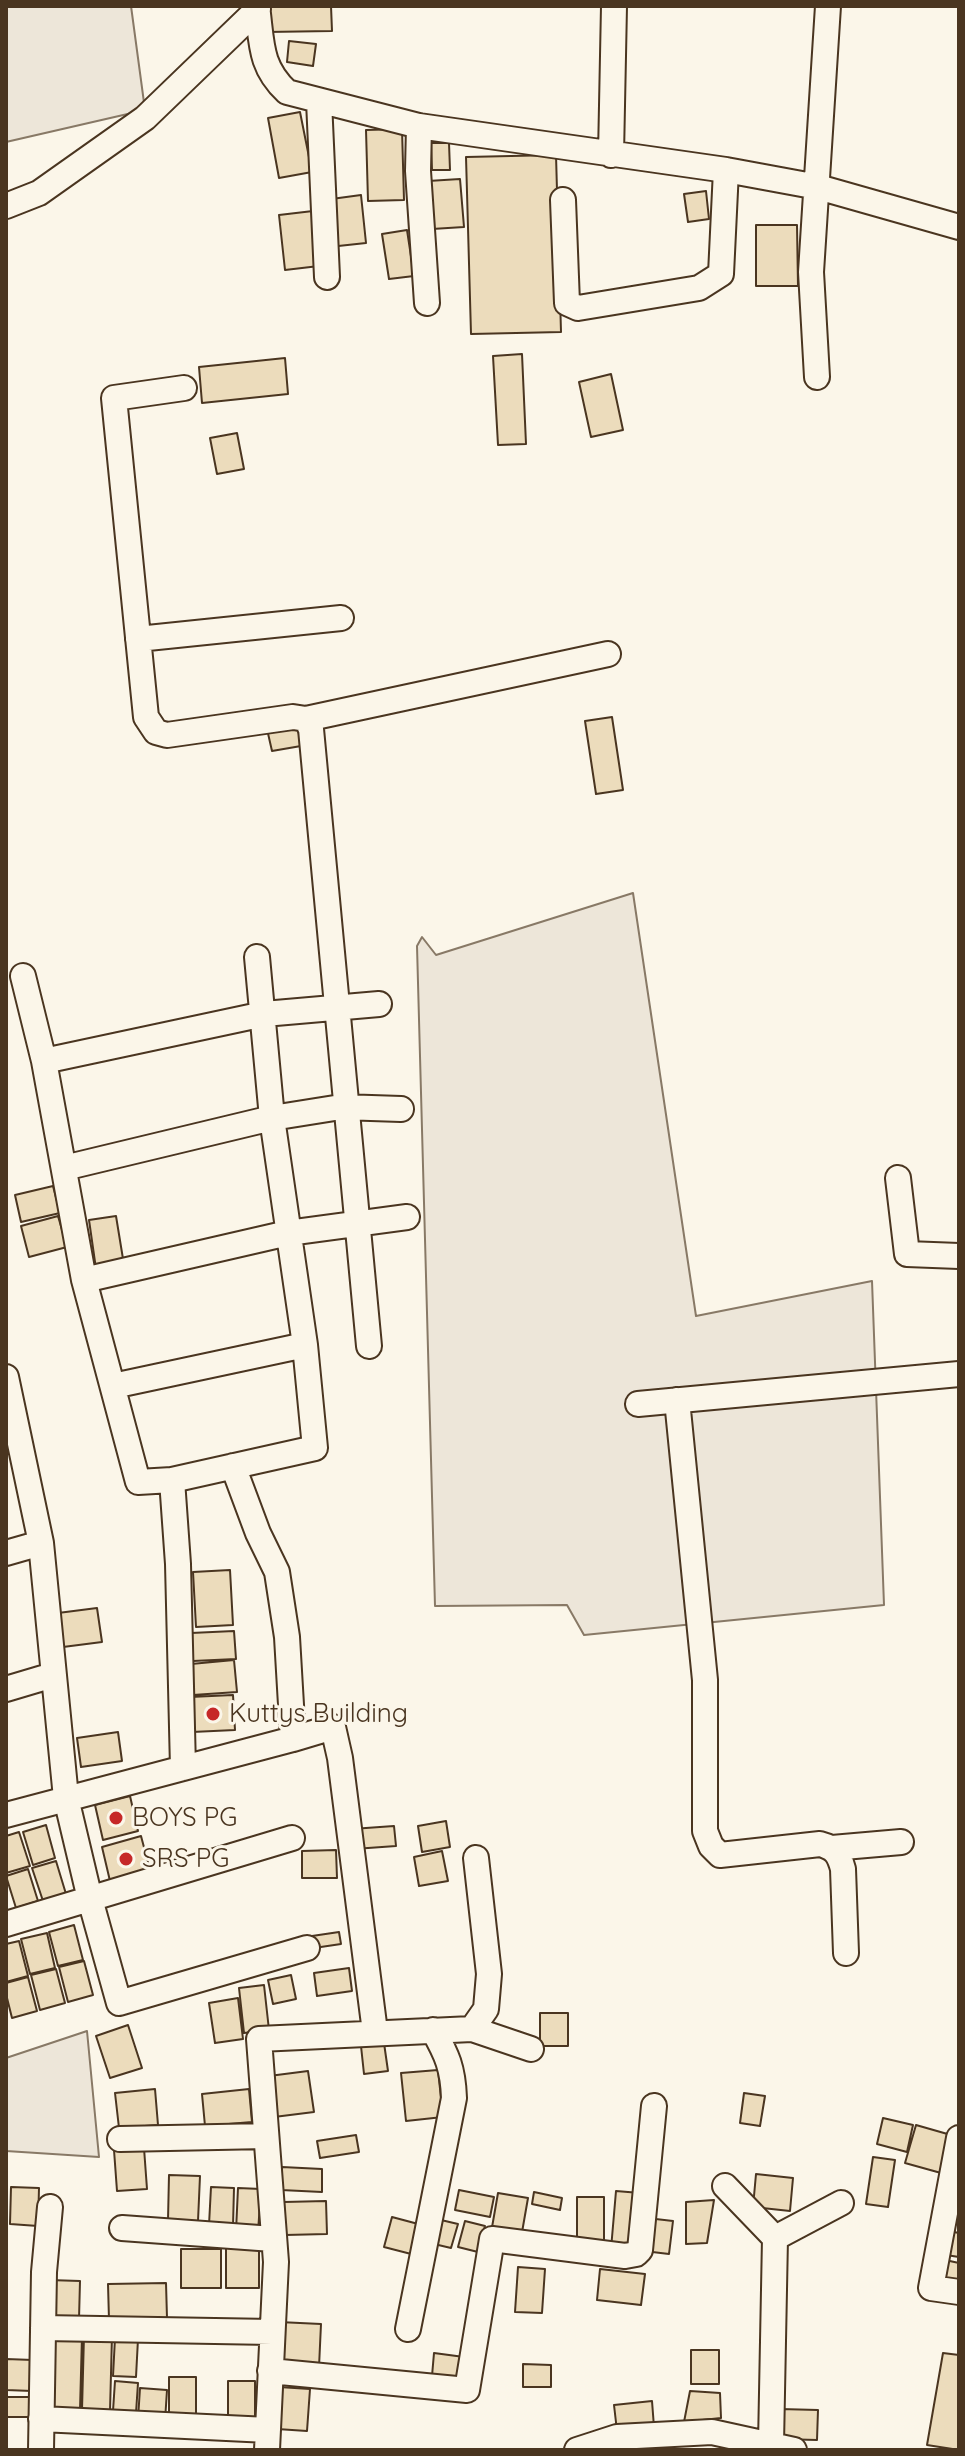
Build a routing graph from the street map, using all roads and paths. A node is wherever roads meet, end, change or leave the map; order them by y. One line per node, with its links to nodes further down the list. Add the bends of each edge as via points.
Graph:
1 (614, 6): 6 (street)
2 (828, 6): 8 (street)
3 (257, 8): 4 (street, via 266,66 274,80 287,92); 10 (street, via 145,118 39,193)
4 (319, 101): 5 (street); 12 (street)
5 (419, 126): 6 (street); 13 (street)
6 (611, 155): 7 (street)
7 (726, 170): 8 (street); 9 (street, via 721,274 699,288 578,308 567,303)
8 (818, 187): 11 (street); 14 (street, via 811,272)
9 (563, 200)
10 (6, 206)
11 (959, 227)
12 (327, 277)
13 (427, 303)
14 (817, 377)
15 (184, 388): 17 (street, via 114,398)
16 (341, 618): 17 (street)
17 (138, 639): 19 (street, via 146,717 156,732)
18 (608, 654): 19 (street)
19 (306, 719): 23 (street)
20 (257, 957): 24 (street)
21 (23, 976): 25 (street)
22 (379, 1004): 23 (street)
23 (337, 1008): 24 (street); 26 (street)
24 (264, 1014): 25 (street); 28 (street)
25 (44, 1061): 29 (street)
26 (346, 1107): 27 (street); 28 (street); 32 (street)
27 (401, 1109)
28 (272, 1118): 29 (street); 33 (street)
29 (64, 1168): 35 (street)
30 (898, 1178): 34 (street, via 907,1254)
31 (407, 1217): 32 (street)
32 (357, 1224): 33 (street); 37 (street)
33 (288, 1233): 35 (street); 36 (street)
34 (959, 1256)
35 (84, 1280): 40 (street)
36 (305, 1345): 40 (street); 44 (street, via 315,1448)
37 (369, 1346)
38 (959, 1374): 41 (street)
39 (6, 1377): 43 (street)
40 (113, 1386): 45 (street, via 138,1482)
41 (677, 1400): 42 (street); 56 (street, via 705,1680 705,1831 720,1855 820,1844)
42 (638, 1404)
43 (10, 1411): 46 (street)
44 (233, 1466): 45 (street); 50 (street, via 277,1572)
45 (172, 1480): 51 (street)
46 (41, 1543): 47 (street); 48 (street)
47 (6, 1553)
48 (53, 1675): 49 (street); 52 (street)
49 (6, 1689)
50 (293, 1739): 51 (street); 64 (street, via 333,1727)
51 (183, 1768): 52 (street)
52 (66, 1798): 53 (street); 58 (street)
53 (6, 1815)
54 (292, 1838): 58 (street)
55 (901, 1842): 56 (street)
56 (832, 1848): 61 (street, via 843,1869)
57 (476, 1858): 62 (street, via 489,1974 486,2009)
58 (90, 1899): 59 (street); 60 (street, via 119,2003)
59 (6, 1924)
60 (307, 1948)
61 (846, 1953)
62 (472, 2029): 63 (street); 65 (street)
63 (433, 2030): 64 (street); 78 (street, via 449,2057 454,2098)
64 (375, 2032): 67 (street, via 259,2039)
65 (531, 2049)
66 (654, 2106): 80 (street, via 640,2250 625,2256 492,2239 467,2390)
67 (266, 2136): 69 (street); 75 (street)
68 (959, 2138): 76 (street, via 931,2288)
69 (120, 2139)
70 (725, 2186): 74 (street)
71 (841, 2203): 74 (street)
72 (50, 2207): 77 (street)
73 (122, 2228): 75 (street)
74 (775, 2238): 83 (street)
75 (273, 2239): 79 (street)
76 (959, 2292)
77 (43, 2328): 79 (street); 81 (street)
78 (408, 2329)
79 (272, 2332): 80 (street)
80 (270, 2371): 82 (street)
81 (41, 2419): 82 (street); 84 (street)
82 (268, 2440)
83 (782, 2447): 85 (street, via 712,2432 617,2437)
84 (41, 2450)
85 (577, 2450)

